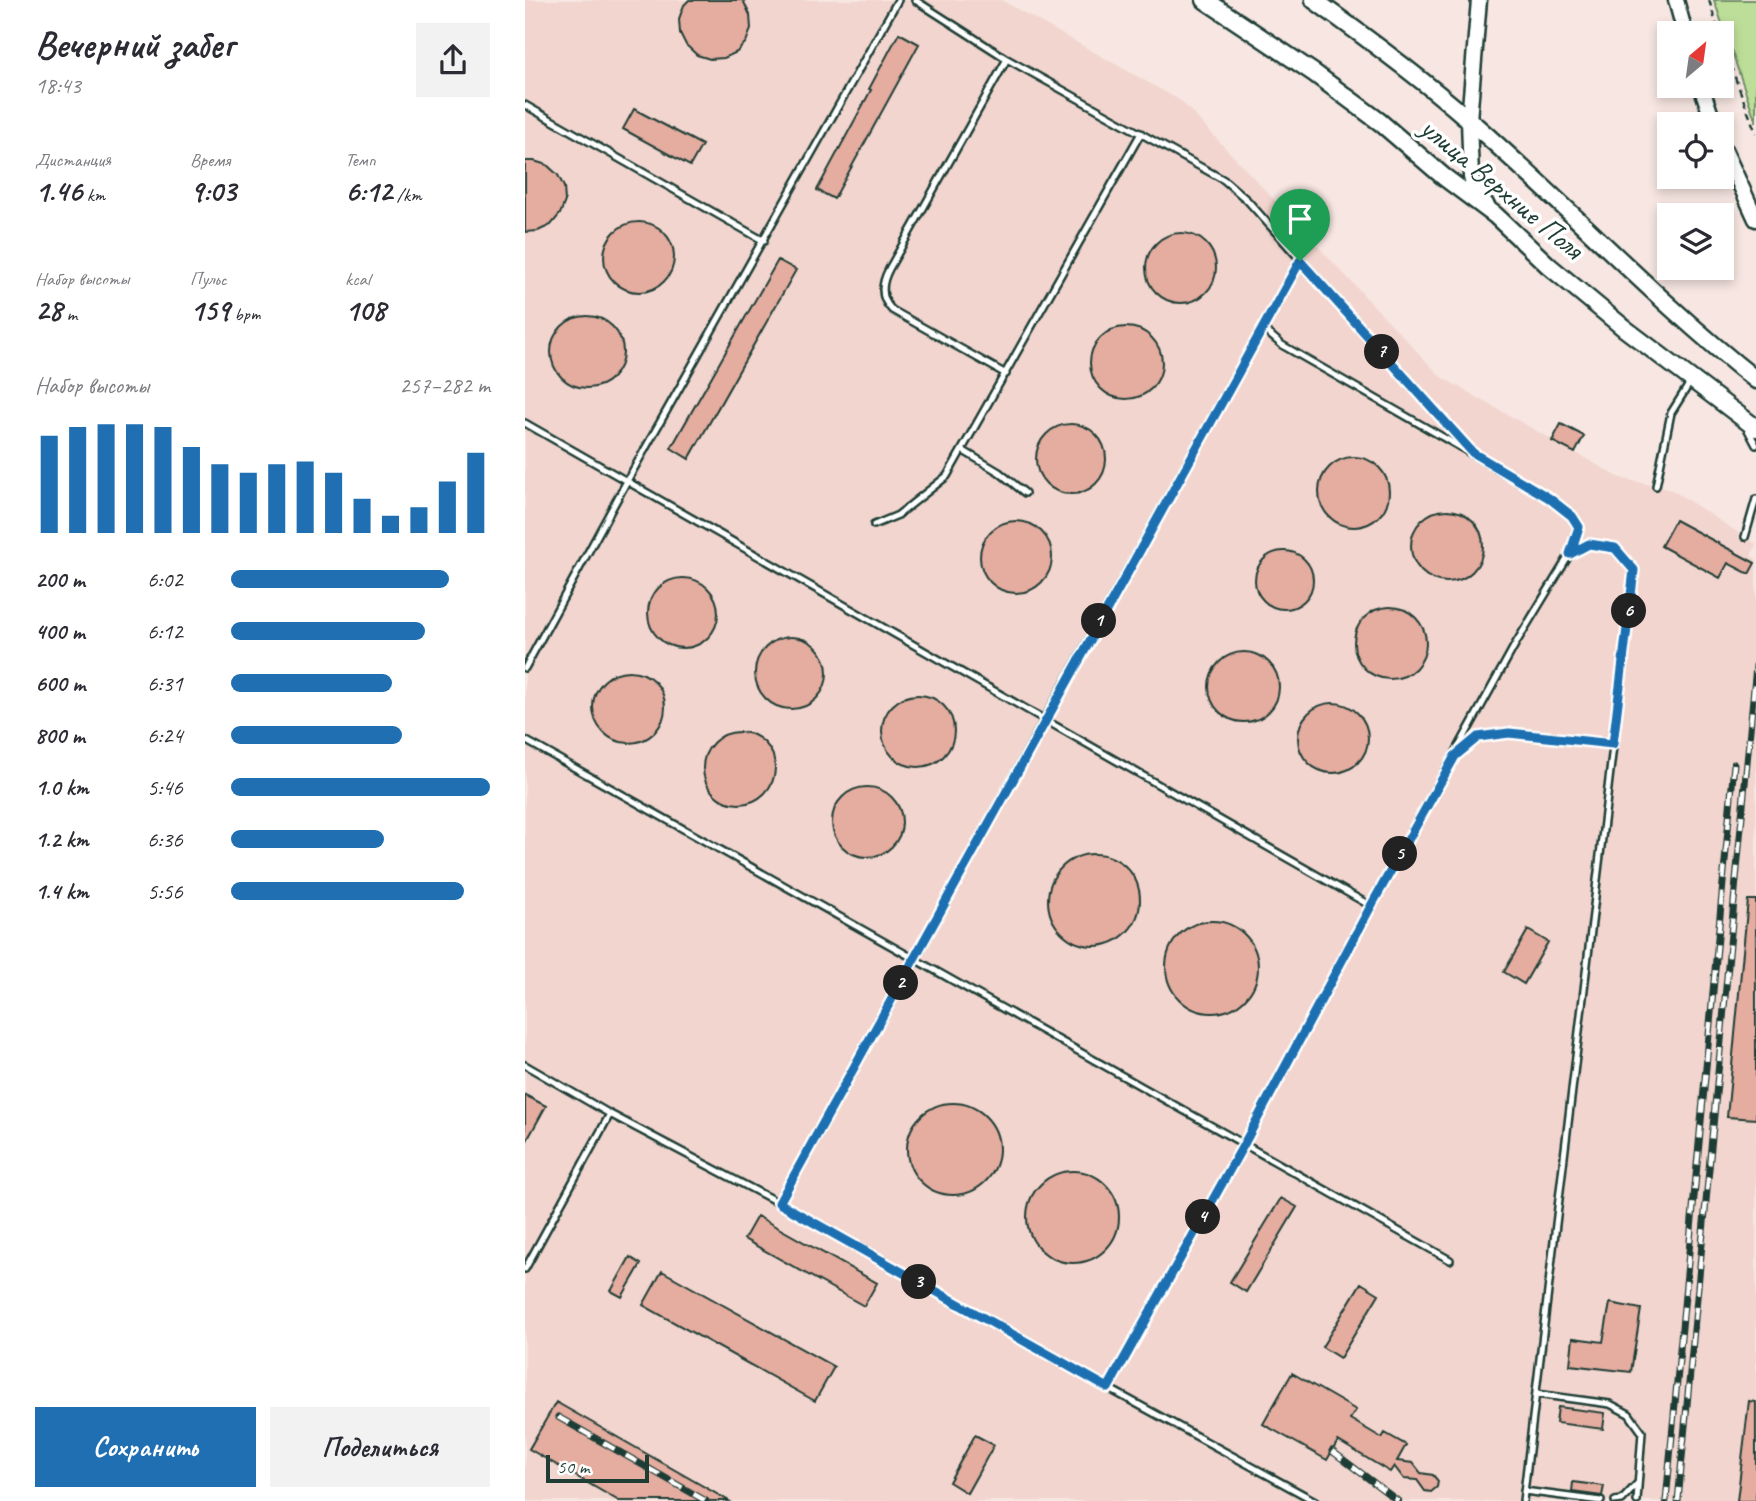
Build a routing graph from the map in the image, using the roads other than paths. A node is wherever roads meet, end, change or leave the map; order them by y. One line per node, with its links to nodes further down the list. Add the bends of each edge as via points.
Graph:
1 (898, 0): 15 (lane)
2 (915, 0): 8 (lane)
3 (1205, 0): 13 (main road, улица Верхние Поля, via 1325,81)
4 (1314, 0): 10 (main road, улица Верхние Поля)
5 (1479, 0): 10 (street)
6 (1676, 0): 7 (street)
7 (1682, 21)
8 (1007, 59): 11 (lane); 18 (lane, via 894,258 882,289 884,302 892,310)
9 (525, 105): 15 (lane)
10 (1469, 120): 13 (street, via 1471,177 1475,191); 19 (main road, улица Верхние Поля)
11 (1141, 133): 16 (lane, via 1224,180); 18 (lane)
12 (1734, 171): 14 (street)
13 (1495, 215): 20 (main road, улица Верхние Поля, via 1549,266)
14 (1756, 219)
15 (764, 241): 26 (lane)
16 (1300, 261): 17 (lane); 25 (lane)
17 (1262, 328): 25 (lane, via 1282,345); 34 (lane)
18 (1006, 374): 24 (lane)
19 (1756, 380)
20 (1691, 381): 22 (main road, улица Верхние Поля); 27 (lane, via 1671,413)
21 (525, 423): 26 (lane)
22 (1749, 423): 23 (lane)
23 (1756, 445)
24 (962, 450): 28 (lane); 30 (lane, via 947,476 898,516)
25 (1473, 453): 32 (lane, via 1572,516 1579,527)
26 (627, 481): 33 (lane); 34 (lane)
27 (1656, 486)
28 (1025, 493)
29 (1756, 499): 31 (lane)
30 (874, 525)
31 (1745, 537)
32 (1570, 554): 36 (lane, via 1589,544 1615,548 1634,570); 37 (lane)
33 (525, 668)
34 (1044, 720): 38 (lane); 39 (lane)
35 (525, 740): 39 (lane)
36 (1613, 744): 37 (lane, via 1509,733 1478,737); 47 (lane)
37 (1455, 756): 38 (lane)
38 (1371, 906): 42 (lane)
39 (915, 959): 42 (lane); 43 (lane)
40 (525, 1065): 41 (lane)
41 (610, 1114): 43 (lane); 45 (lane)
42 (1244, 1144): 44 (lane); 46 (lane)
43 (779, 1203): 46 (lane)
44 (1450, 1260)
45 (525, 1269)
46 (1108, 1388): 51 (lane)
47 (1536, 1394): 48 (lane, via 1610,1404 1629,1414 1642,1432); 49 (lane)
48 (1638, 1483): 50 (lane); 54 (lane, via 1622,1500)
49 (1524, 1491): 52 (lane); 53 (lane)
50 (1636, 1500)
51 (1315, 1501)
52 (1523, 1501)
53 (1601, 1501)
54 (1615, 1501)

